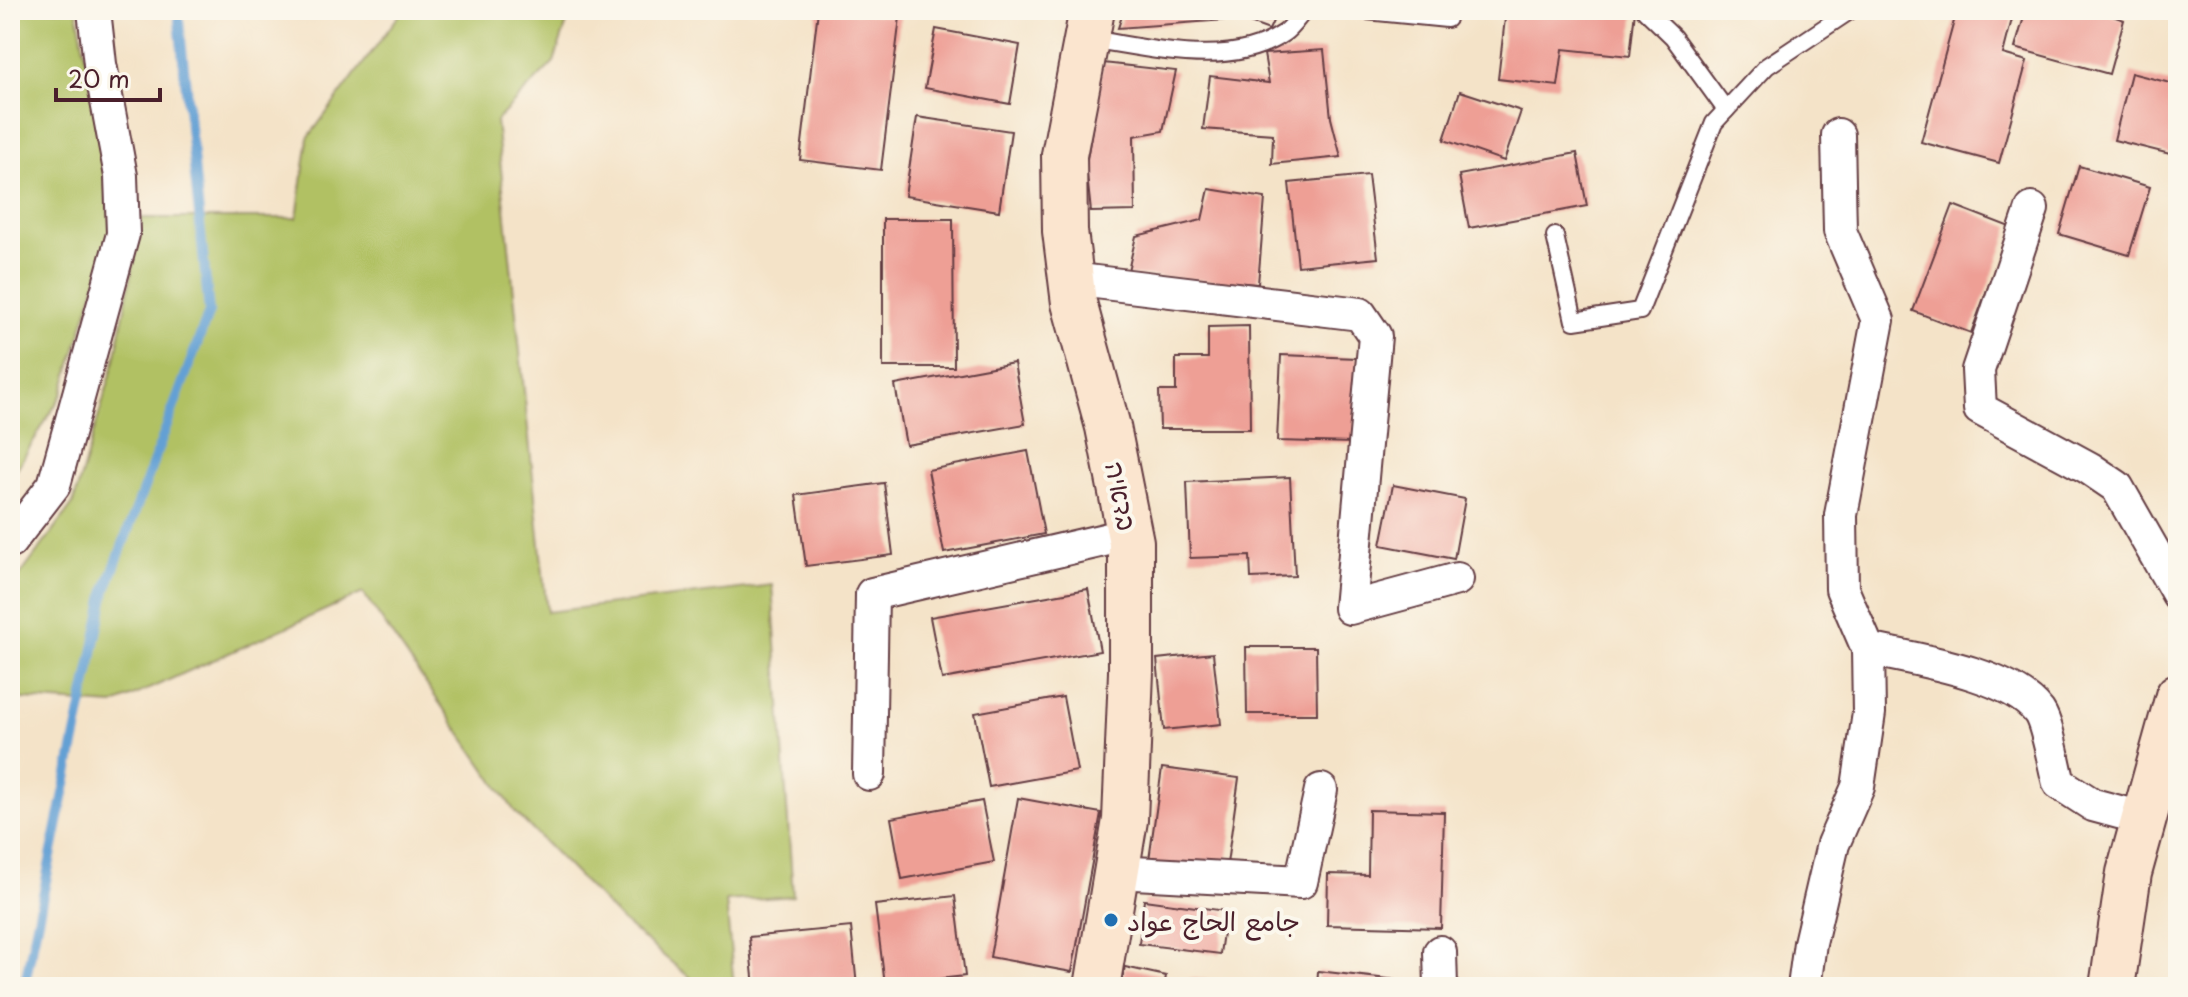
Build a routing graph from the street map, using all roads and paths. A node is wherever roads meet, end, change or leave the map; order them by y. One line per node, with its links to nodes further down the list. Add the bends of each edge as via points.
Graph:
1 (94, 10): 14 (street, via 121,176 123,234 54,485)
2 (1305, 10): 7 (lane, via 1285,33 1252,47 1211,54)
3 (1357, 10): 6 (lane)
4 (1645, 10): 8 (lane, via 1673,37)
5 (1851, 10): 8 (lane, via 1767,66)
6 (1447, 19)
7 (1089, 24): 12 (street, בדאיה, via 1064,155)
8 (1726, 110): 11 (lane, via 1714,123 1640,311 1574,321)
9 (1838, 135): 17 (street, via 1840,231 1878,320 1841,515 1842,589)
10 (2032, 209): 16 (street, via 1978,370 1980,409 2117,487)
11 (1555, 236)
12 (1071, 279): 13 (street, בדאיה); 15 (street, via 1360,314 1375,336 1350,608)
13 (1130, 534): 19 (street, via 872,594); 22 (street, בדאיה, via 1125,820)
14 (10, 542)
15 (1457, 579)
16 (2178, 594)
17 (1868, 649): 21 (street, via 1965,670 2016,694 2040,713 2059,783 2093,805); 26 (street, via 1869,713 1858,787 1833,844)
18 (2178, 696): 21 (street)
19 (869, 774)
20 (1321, 790): 22 (street, via 1301,882)
21 (2145, 819): 27 (street, via 2129,873)
22 (1116, 872): 24 (street, בדאיה)
23 (1440, 952): 25 (street)
24 (1097, 987)
25 (1441, 987)
26 (1804, 987)
27 (2112, 987)

